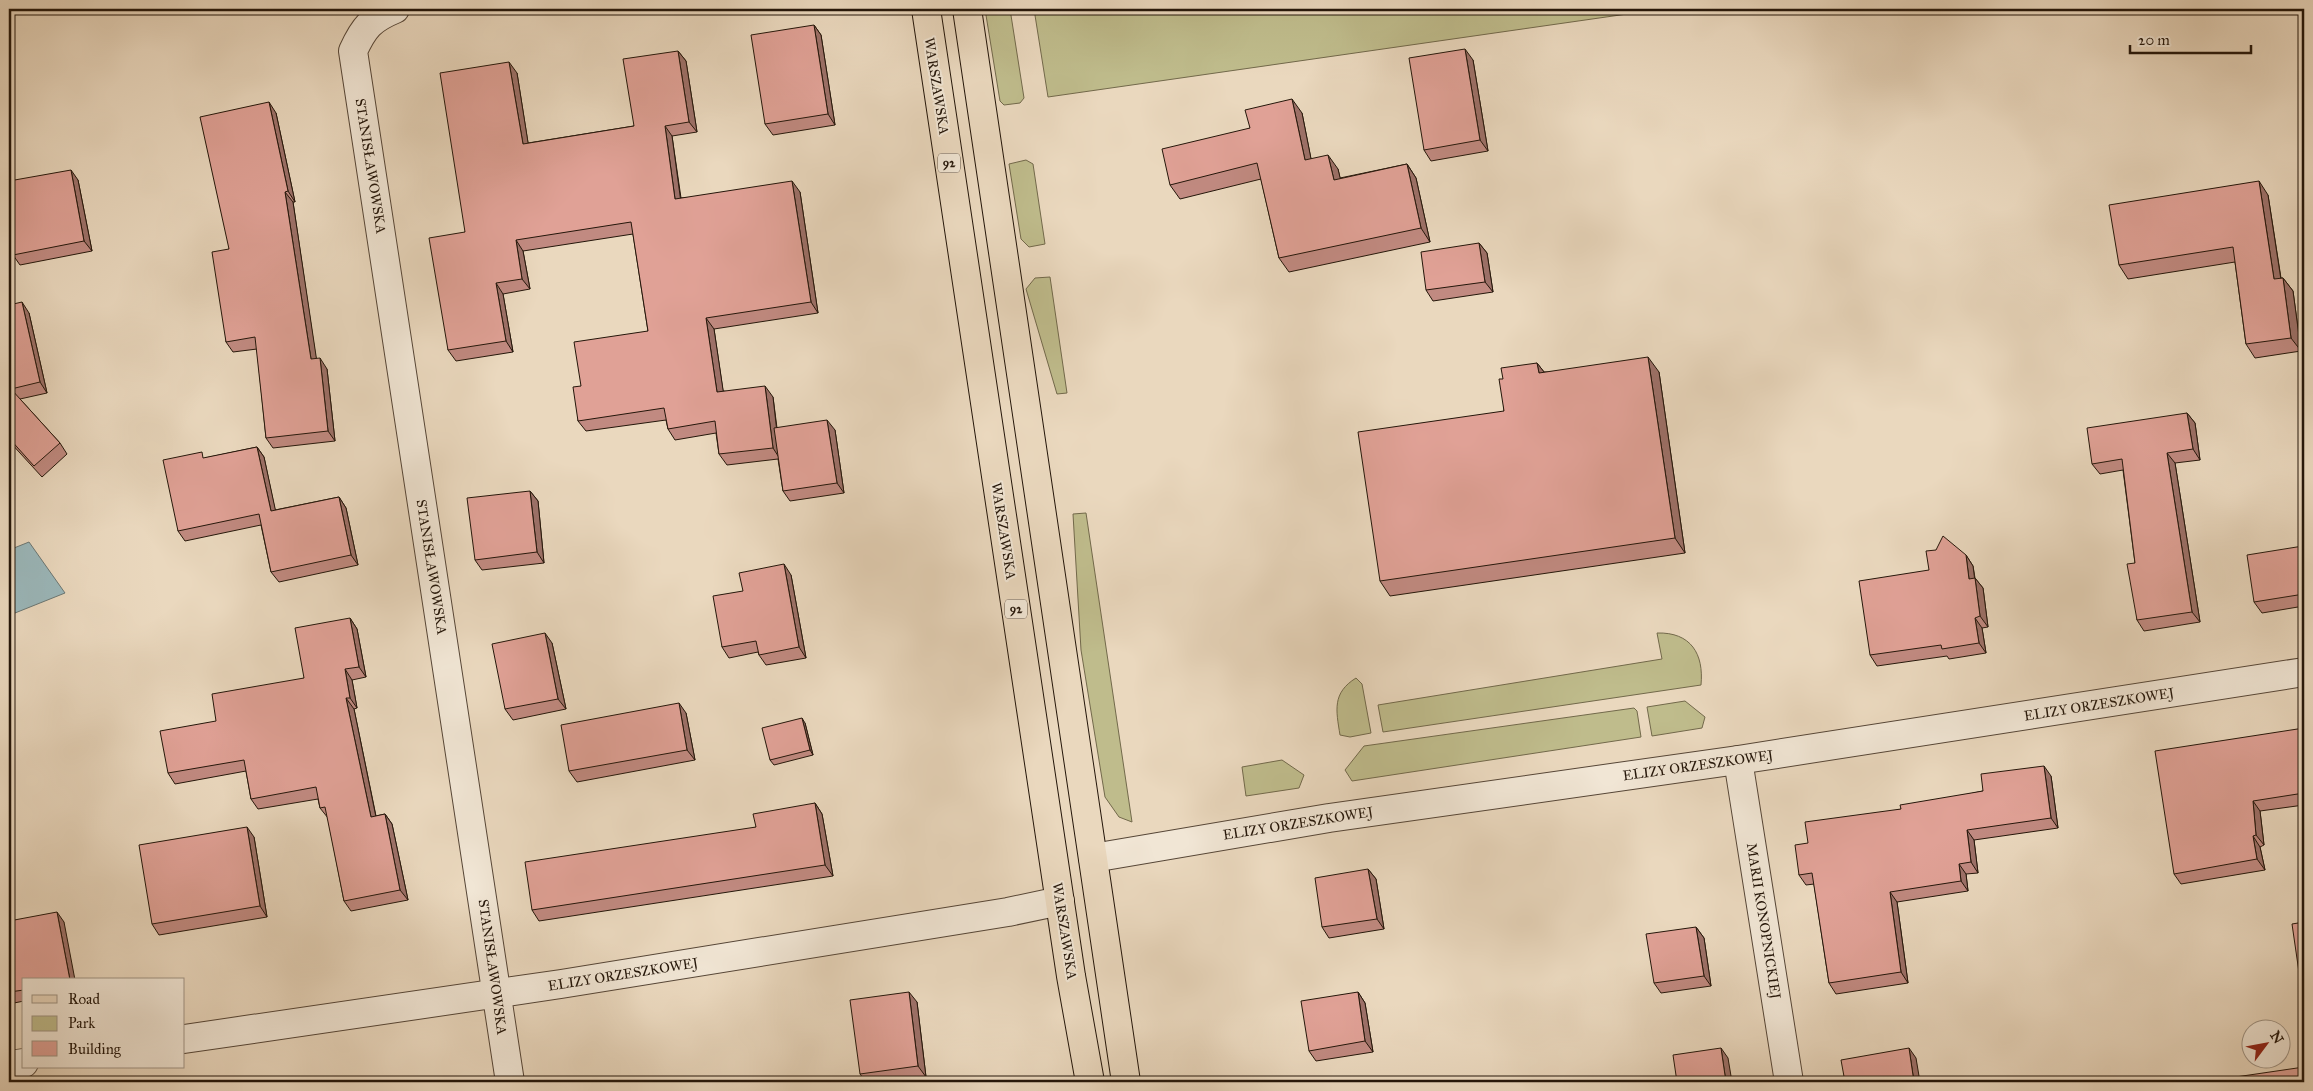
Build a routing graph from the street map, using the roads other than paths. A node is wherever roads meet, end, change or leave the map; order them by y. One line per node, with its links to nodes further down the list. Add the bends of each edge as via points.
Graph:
1 (395, 9): 9 (street, STANISŁAWOWSKA, via 376,17 360,35 353,51)
2 (926, 9): 8 (main road, WARSZAWSKA / 92)
3 (966, 9): 6 (main road)
4 (2304, 672): 5 (street, ELIZY ORZESZKOWEJ)
5 (1738, 760): 7 (street, ELIZY ORZESZKOWEJ, via 1329,818); 16 (street, MARII KONOPNICKIEJ)
6 (1086, 818): 7 (main road); 8 (main road)
7 (1093, 858): 15 (main road)
8 (1060, 901): 9 (street, ELIZY ORZESZKOWEJ, via 1008,912); 14 (main road, WARSZAWSKA / 92)
9 (498, 992): 10 (street, ELIZY ORZESZKOWEJ); 13 (street, STANISŁAWOWSKA)
10 (185, 1039)
11 (22, 1063): 12 (street)
12 (9, 1065)
13 (510, 1082)
14 (1090, 1082)
15 (1126, 1082)
16 (1789, 1082)

